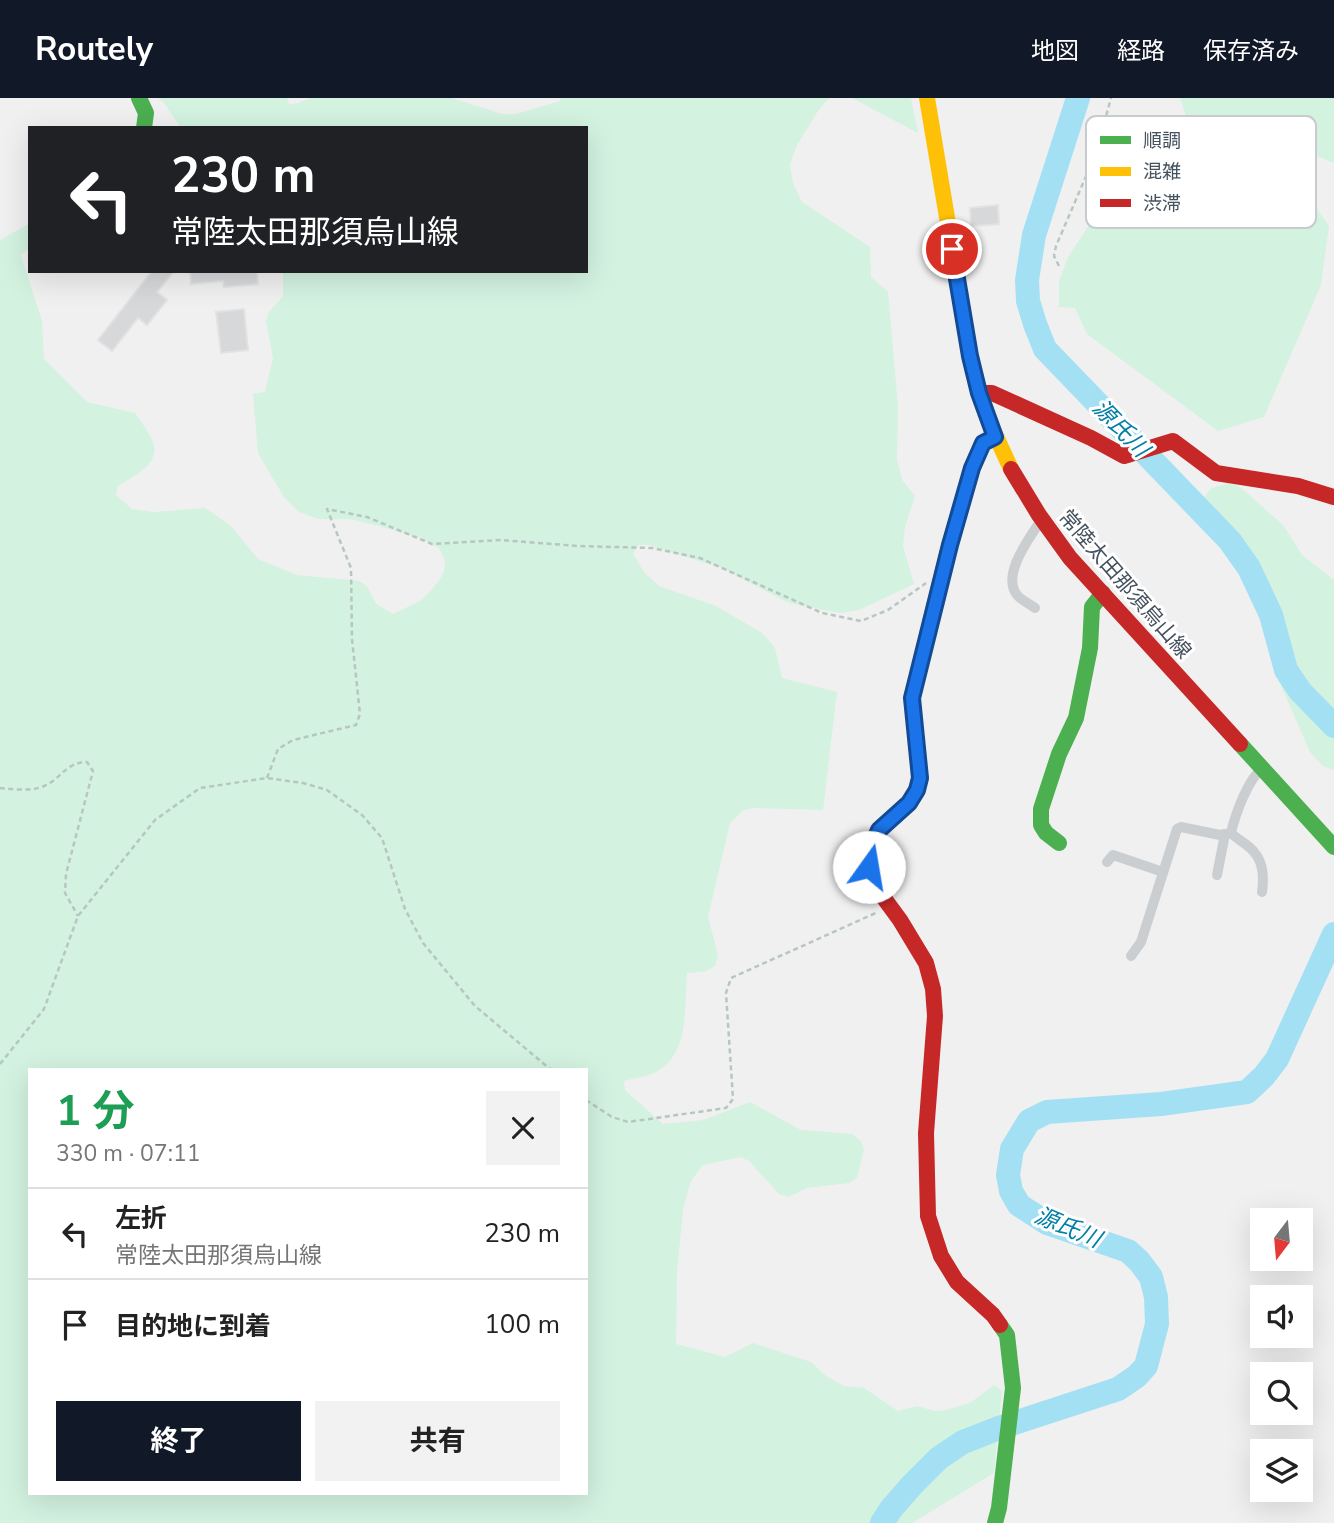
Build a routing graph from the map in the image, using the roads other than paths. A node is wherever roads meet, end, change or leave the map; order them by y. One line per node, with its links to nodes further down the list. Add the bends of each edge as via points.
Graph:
1 (139, 98): 3 (street, via 146,113)
2 (928, 98): 4 (street, 常陸太田那須烏山線)
3 (144, 126)
4 (979, 393): 5 (street, 常陸太田那須烏山線); 6 (street, via 992,393 1124,456 1173,441 1216,473 1298,486)
5 (995, 437): 7 (street, 常陸太田那須烏山線); 19 (street, via 983,443 972,468 912,698 920,778 917,790 879,830 869,867 875,886 926,963 933,989 926,1133 928,1216 941,1256 957,1282 993,1315 1007,1335 1013,1388)
6 (1334, 497)
7 (1041, 520): 8 (street, 常陸太田那須烏山線); 9 (street, via 1016,562 1012,579 1017,594)
8 (1102, 593): 10 (street, 常陸太田那須烏山線); 12 (street, via 1092,607 1090,648 1076,718 1041,809 1041,825)
9 (1035, 608)
10 (1262, 769): 11 (street, via 1255,774); 13 (street, 常陸太田那須烏山線)
11 (1228, 834): 15 (street, via 1177,829); 16 (street); 17 (street, via 1254,851 1265,875)
12 (1059, 843)
13 (1334, 847)
14 (1107, 862): 15 (street, via 1113,856)
15 (1163, 872): 18 (street, via 1141,942)
16 (1217, 875)
17 (1262, 892)
18 (1131, 956)
19 (995, 1523)

